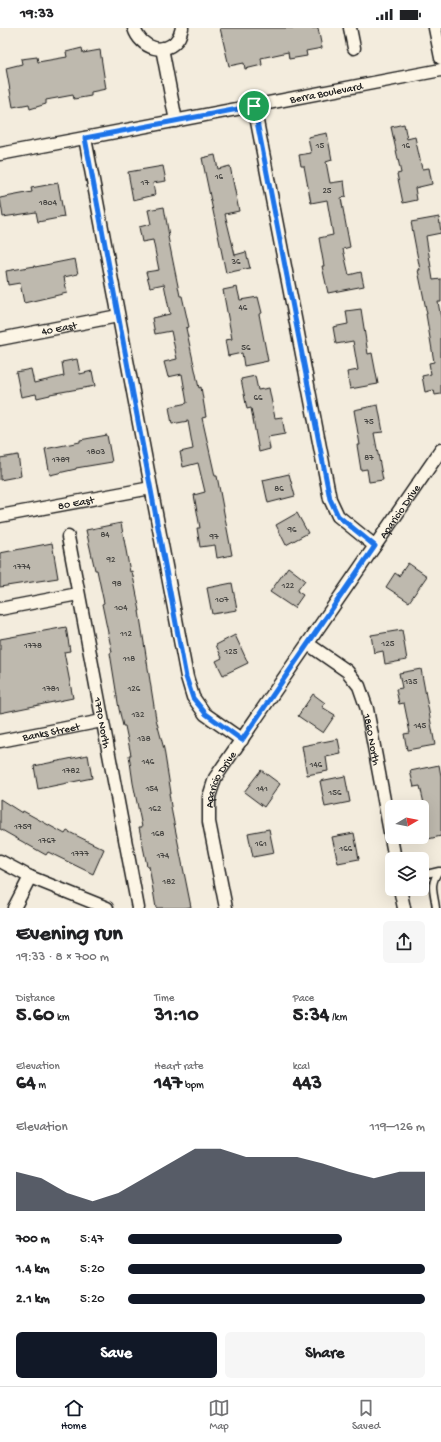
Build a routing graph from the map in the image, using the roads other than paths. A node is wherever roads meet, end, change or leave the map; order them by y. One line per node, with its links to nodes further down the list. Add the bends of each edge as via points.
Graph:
1 (134, 28): 5 (street, via 136,36 143,44 152,48)
2 (182, 28): 5 (street, via 172,45)
3 (350, 28): 6 (street)
4 (435, 28): 7 (street)
5 (162, 48): 10 (street)
6 (354, 48)
7 (441, 58)
8 (441, 70): 9 (street, Berra Boulevard)
9 (254, 106): 10 (street, Berra Boulevard); 20 (street, via 330,499 338,516)
10 (176, 121): 11 (street, Berra Boulevard)
11 (85, 138): 12 (street, Berra Boulevard); 13 (street)
12 (0, 154)
13 (118, 316): 14 (street, 40 East); 17 (street)
14 (0, 339)
15 (441, 450): 16 (street, Aparicio Drive)
16 (436, 467): 20 (street, Aparicio Drive)
17 (150, 488): 18 (street, 80 East); 25 (street, via 186,677 193,698 206,714)
18 (0, 516)
19 (68, 537): 21 (street, 1790 North)
20 (375, 546): 23 (street, Aparicio Drive)
21 (78, 594): 22 (street); 24 (street, 1790 North)
22 (0, 609)
23 (308, 644): 25 (street, Aparicio Drive); 27 (street, 1860 North, via 347,671 359,686 367,708)
24 (102, 721): 26 (street, Banks Street); 35 (street, 1790 North)
25 (242, 740): 36 (street, Aparicio Drive, via 215,778 209,797 209,822)
26 (0, 741)
27 (394, 852)
28 (0, 861): 31 (street)
29 (440, 871): 30 (lane); 38 (lane, via 433,879 432,885)
30 (429, 873)
31 (30, 877): 33 (street); 34 (street)
32 (401, 896): 37 (street)
33 (14, 908)
34 (107, 908)
35 (138, 908)
36 (226, 908)
37 (404, 908)
38 (436, 908)

